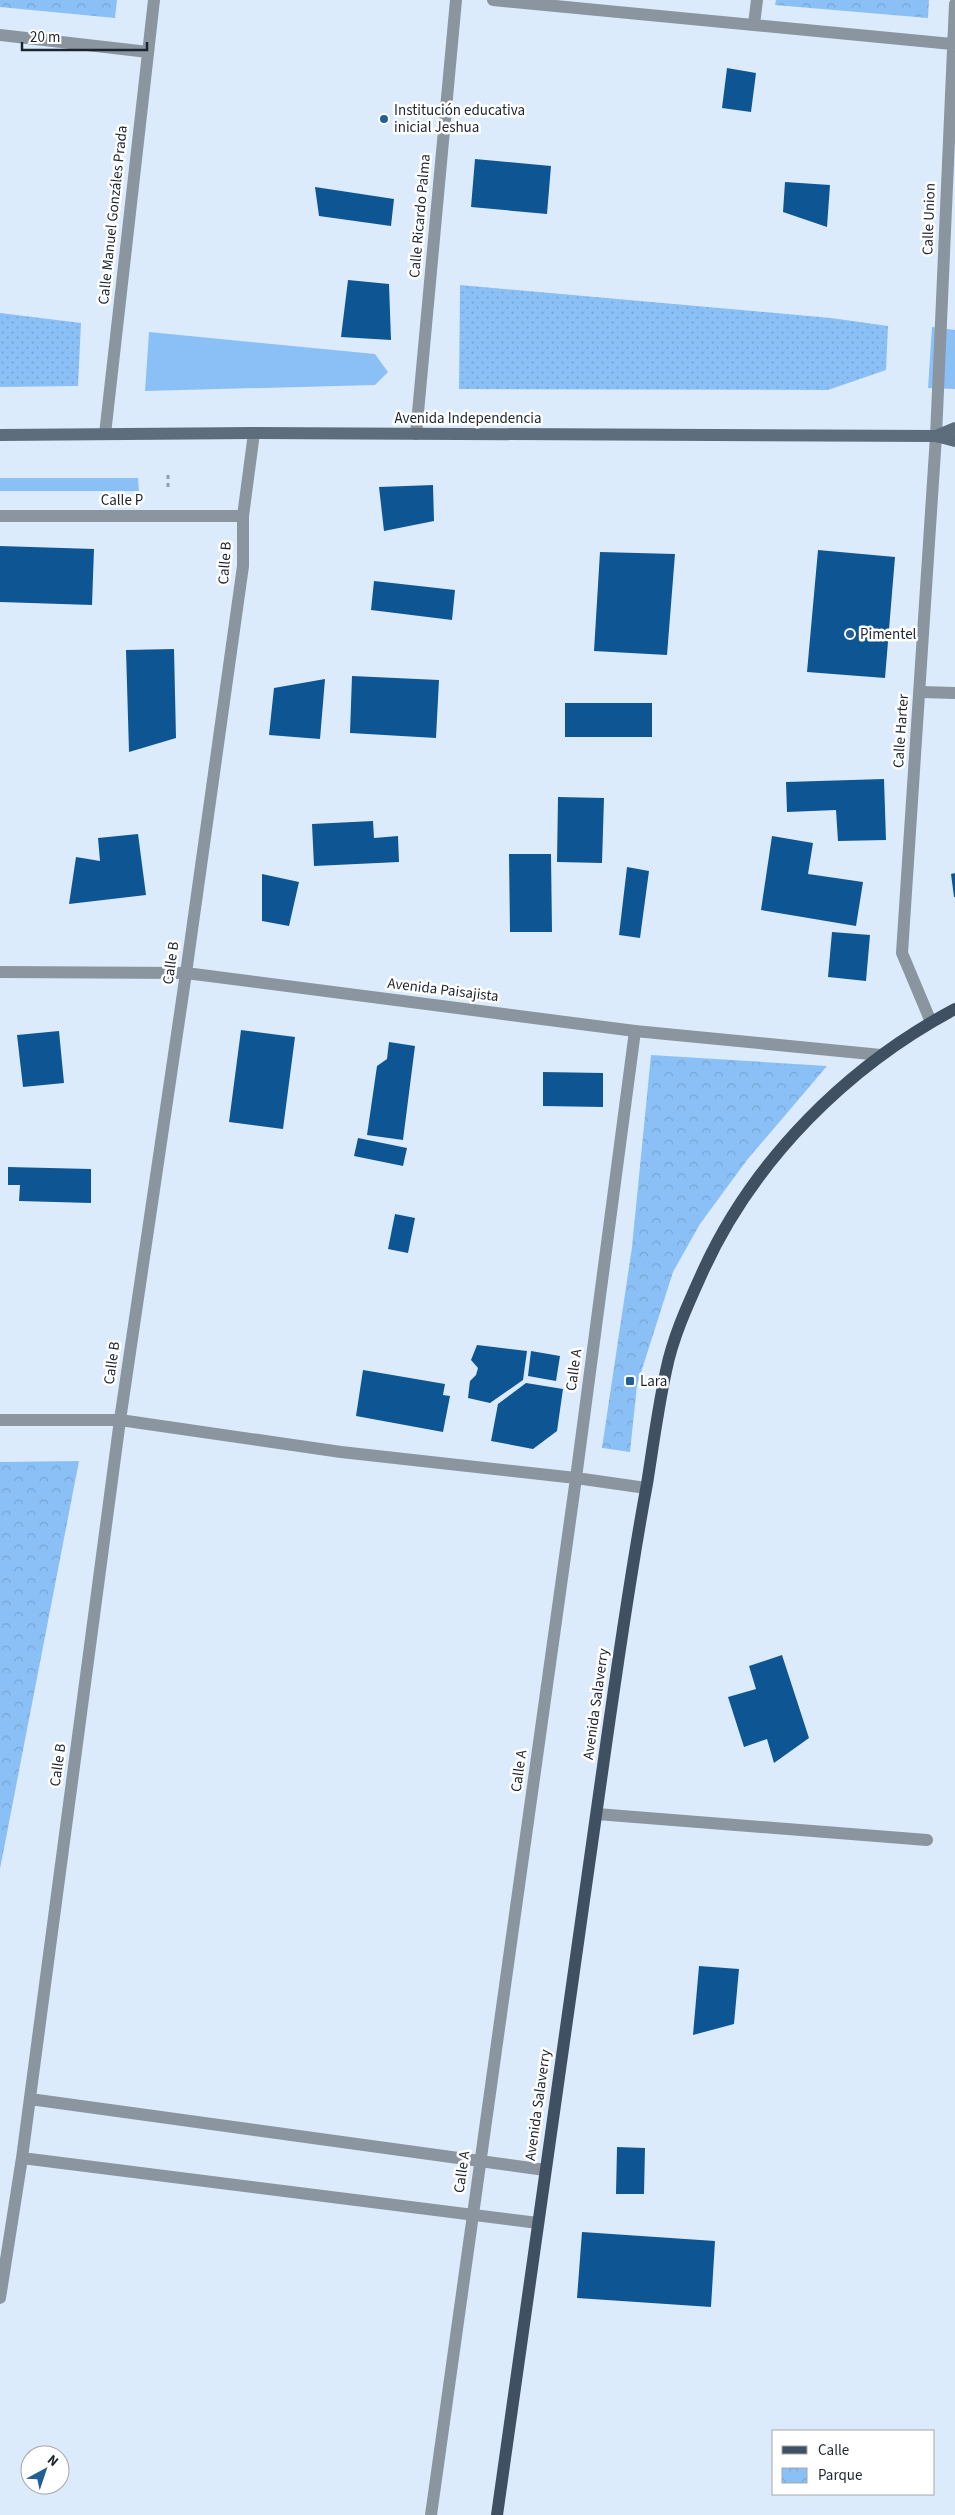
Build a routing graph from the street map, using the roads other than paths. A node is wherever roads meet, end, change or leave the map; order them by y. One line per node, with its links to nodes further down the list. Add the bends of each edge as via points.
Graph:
1 (154, 0): 9 (street, Calle Manuel Gonzáles Prada)
2 (456, 0): 13 (street, Calle Ricardo Palma)
3 (493, 0): 6 (street)
4 (757, 0): 6 (street)
5 (955, 4): 8 (street, Calle Union)
6 (754, 24): 8 (street)
7 (0, 35): 9 (street)
8 (952, 44): 15 (street, Calle Union)
9 (148, 52): 12 (street, Calle Manuel Gonzáles Prada)
10 (955, 428): 15 (main road, Avenida Independencia)
11 (254, 433): 12 (main road, Avenida Independencia); 13 (main road, Avenida Independencia); 18 (street, Calle B)
12 (105, 434): 14 (main road, Avenida Independencia)
13 (416, 434): 15 (main road, Avenida Independencia)
14 (0, 435)
15 (936, 436): 16 (main road, Avenida Independencia); 19 (street, Calle Harter)
16 (955, 441)
17 (0, 516): 18 (street, Calle P)
18 (243, 516): 22 (street, Calle B, via 244,566)
19 (920, 692): 20 (street); 24 (street, Calle Harter, via 902,953)
20 (955, 693)
21 (0, 972): 22 (street, Avenida Paisajista)
22 (186, 973): 25 (street, Avenida Paisajista); 28 (street, Calle B)
23 (955, 1009): 24 (main road, Avenida Salaverry)
24 (931, 1022): 26 (main road, Avenida Salaverry)
25 (635, 1031): 26 (street, Avenida Paisajista); 29 (street, Calle A)
26 (881, 1055): 30 (main road, Avenida Salaverry, via 829,1098 783,1148 741,1204 705,1266 667,1367)
27 (0, 1420): 28 (street)
28 (120, 1420): 29 (street, via 341,1452); 33 (street, Calle B)
29 (576, 1478): 30 (street); 35 (street, Calle A)
30 (646, 1488): 31 (main road, Avenida Salaverry, via 633,1554)
31 (597, 1814): 32 (street); 36 (main road, Avenida Salaverry)
32 (927, 1840)
33 (30, 2099): 34 (street, Calle B); 35 (street)
34 (22, 2158): 37 (street); 39 (street, Calle B)
35 (480, 2161): 36 (street); 37 (street, Calle A)
36 (546, 2170): 38 (main road, Avenida Salaverry)
37 (472, 2215): 38 (street); 40 (street, Calle A)
38 (538, 2223): 41 (main road, Avenida Salaverry)
39 (0, 2298)
40 (431, 2515)
41 (496, 2515)

